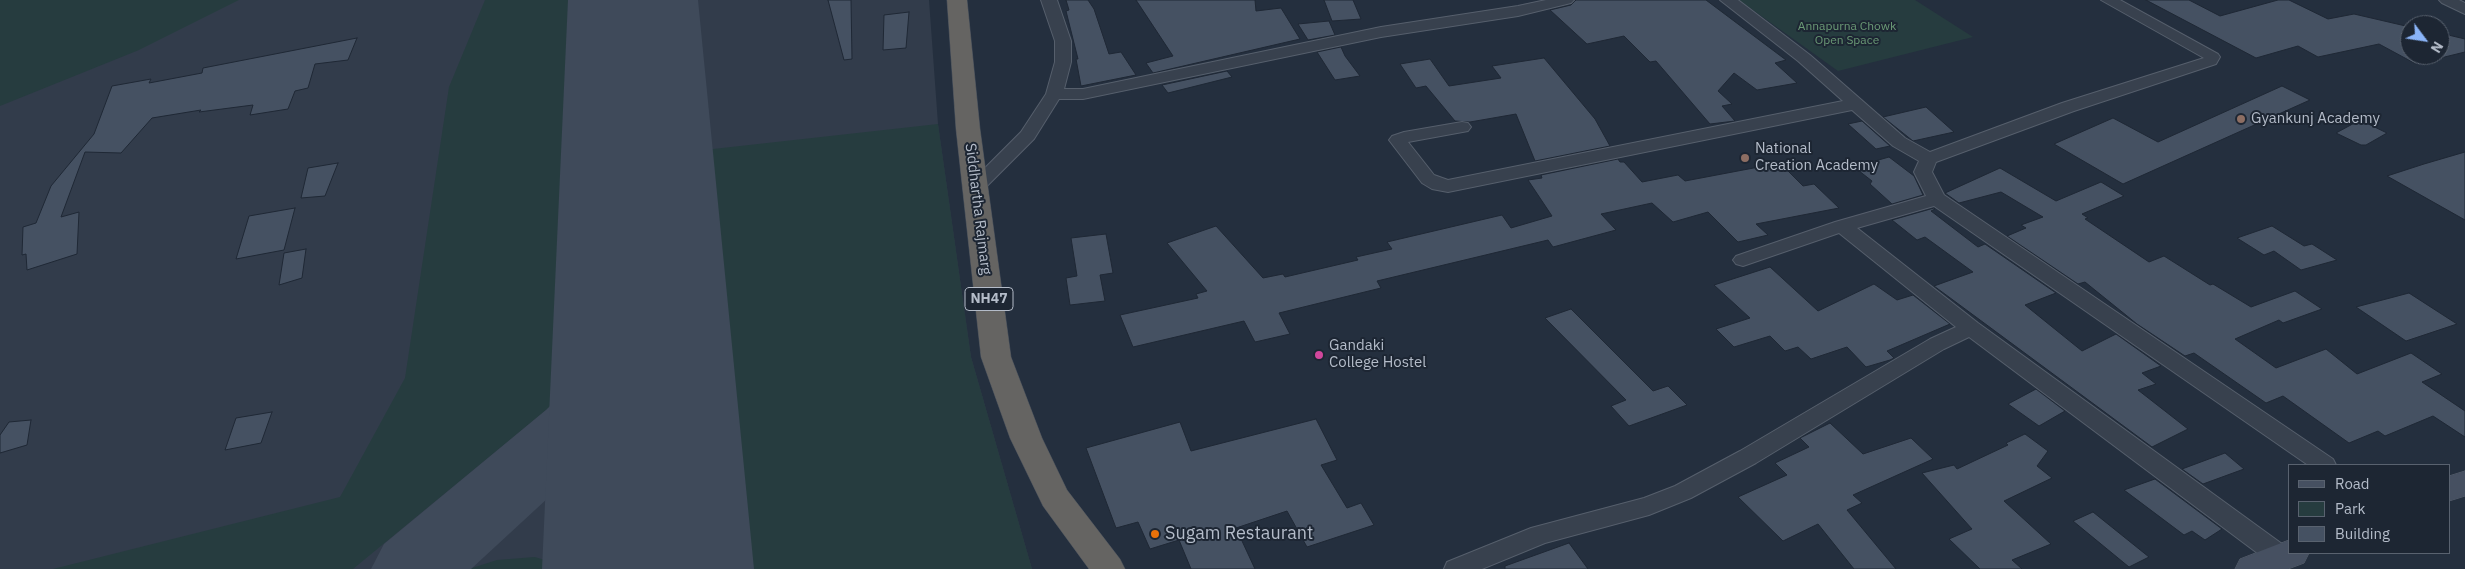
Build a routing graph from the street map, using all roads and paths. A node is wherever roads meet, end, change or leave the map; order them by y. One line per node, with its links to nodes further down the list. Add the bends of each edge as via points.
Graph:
1 (957, 0): 12 (highway, Siddhartha Rajmarg / NH47)
2 (1049, 0): 8 (street, via 1063,42 1063,62)
3 (1566, 0): 8 (street, via 1518,11 1381,32 1083,94)
4 (1728, 0): 9 (street, via 1804,58)
5 (2108, 0): 11 (street, via 2212,58)
6 (2447, 0): 7 (street)
7 (2465, 9)
8 (1054, 94): 12 (street, via 1028,135)
9 (1856, 104): 10 (street, via 1448,186 1428,179 1398,140); 11 (street, via 1899,142)
10 (1462, 126)
11 (1929, 159): 13 (street, via 1923,172)
12 (976, 187): 21 (highway, Siddhartha Rajmarg / NH47, via 996,356 1004,382 1054,498)
13 (1937, 199): 14 (street); 17 (street)
14 (1842, 226): 15 (street); 16 (street)
15 (1743, 260)
16 (1971, 328): 20 (street); 22 (street, via 1937,344 1683,492 1649,506 1540,536)
17 (2324, 464)
18 (2465, 482): 19 (main road)
19 (2450, 489)
20 (2275, 560)
21 (1108, 569)
22 (1456, 569)

